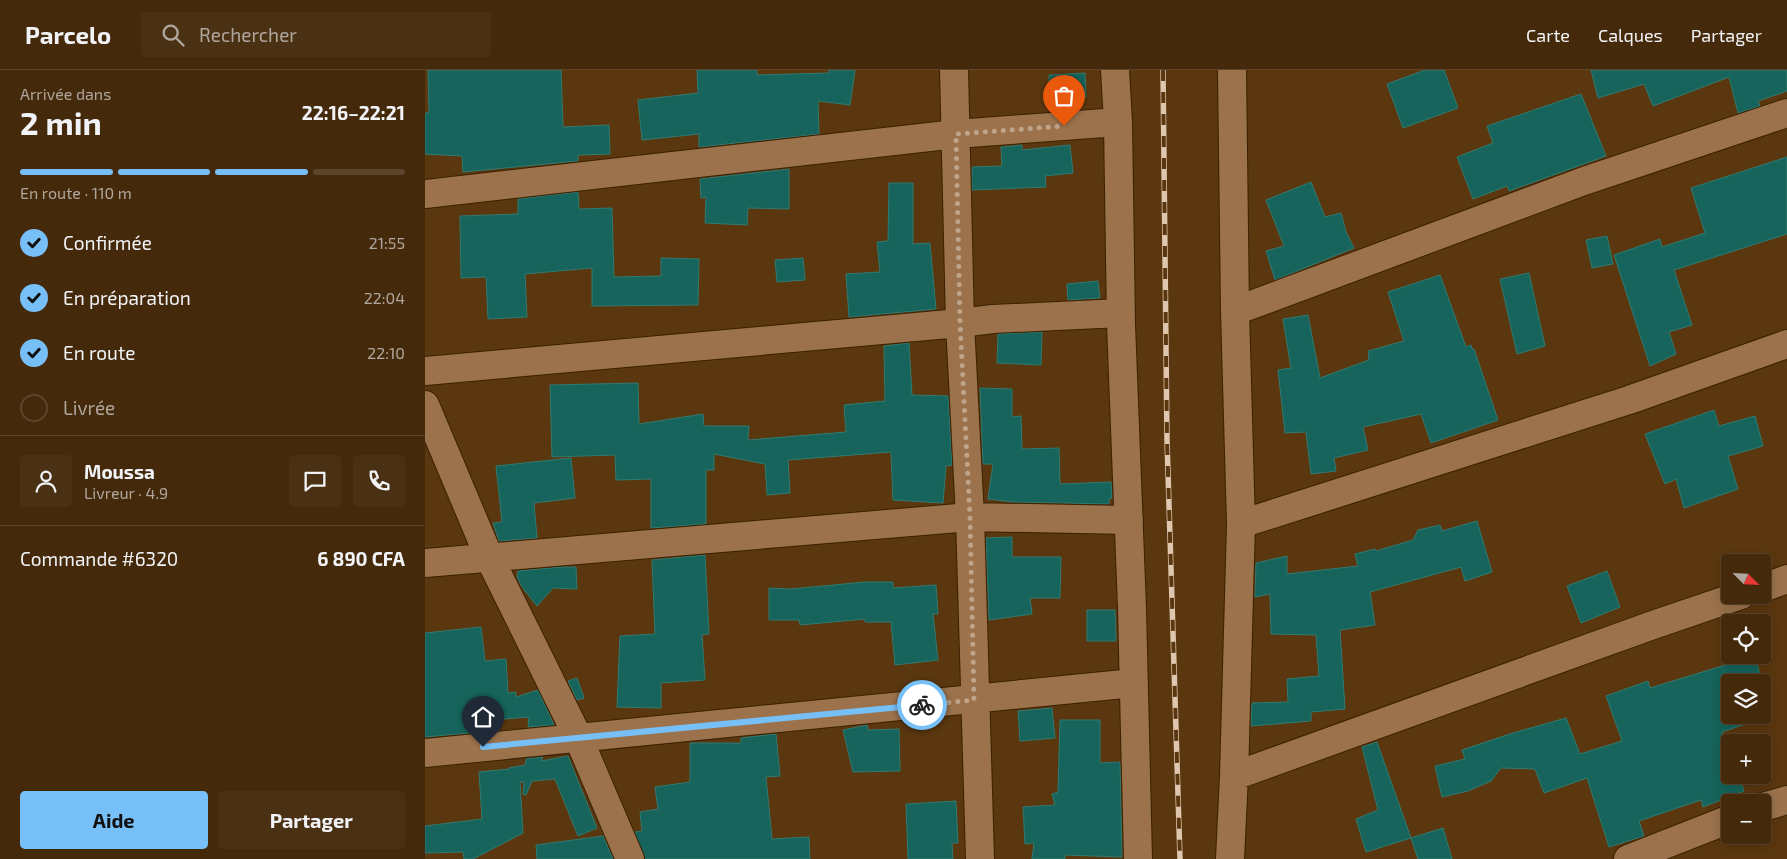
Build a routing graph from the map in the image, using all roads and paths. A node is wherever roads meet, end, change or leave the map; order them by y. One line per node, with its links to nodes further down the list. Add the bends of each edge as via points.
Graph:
1 (954, 70): 6 (street)
2 (1115, 70): 5 (street)
3 (1232, 70): 8 (street)
4 (1787, 113): 8 (street, via 1584,181)
5 (1118, 122): 6 (street); 9 (street)
6 (956, 134): 7 (street); 10 (street)
7 (425, 194)
8 (1235, 311): 16 (street)
9 (1121, 313): 10 (street, via 993,318); 15 (street)
10 (960, 323): 12 (street); 14 (street)
11 (1787, 344): 16 (street, via 1629,400)
12 (425, 371)
13 (425, 406): 17 (street)
14 (970, 517): 15 (street); 17 (street); 23 (street)
15 (1129, 520): 22 (street)
16 (1241, 524): 26 (street)
17 (489, 557): 18 (street); 24 (street)
18 (425, 563)
19 (1787, 579): 20 (street)
20 (1771, 585)
21 (1721, 602): 26 (street)
22 (1134, 683): 23 (street); 32 (street)
23 (974, 700): 24 (street); 31 (street)
24 (579, 737): 25 (street); 30 (street)
25 (425, 752)
26 (1234, 776): 33 (street)
27 (1787, 800): 28 (street)
28 (1771, 805)
29 (1721, 823): 34 (street)
30 (630, 859)
31 (979, 859)
32 (1138, 859)
33 (1230, 859)
34 (1628, 859)

